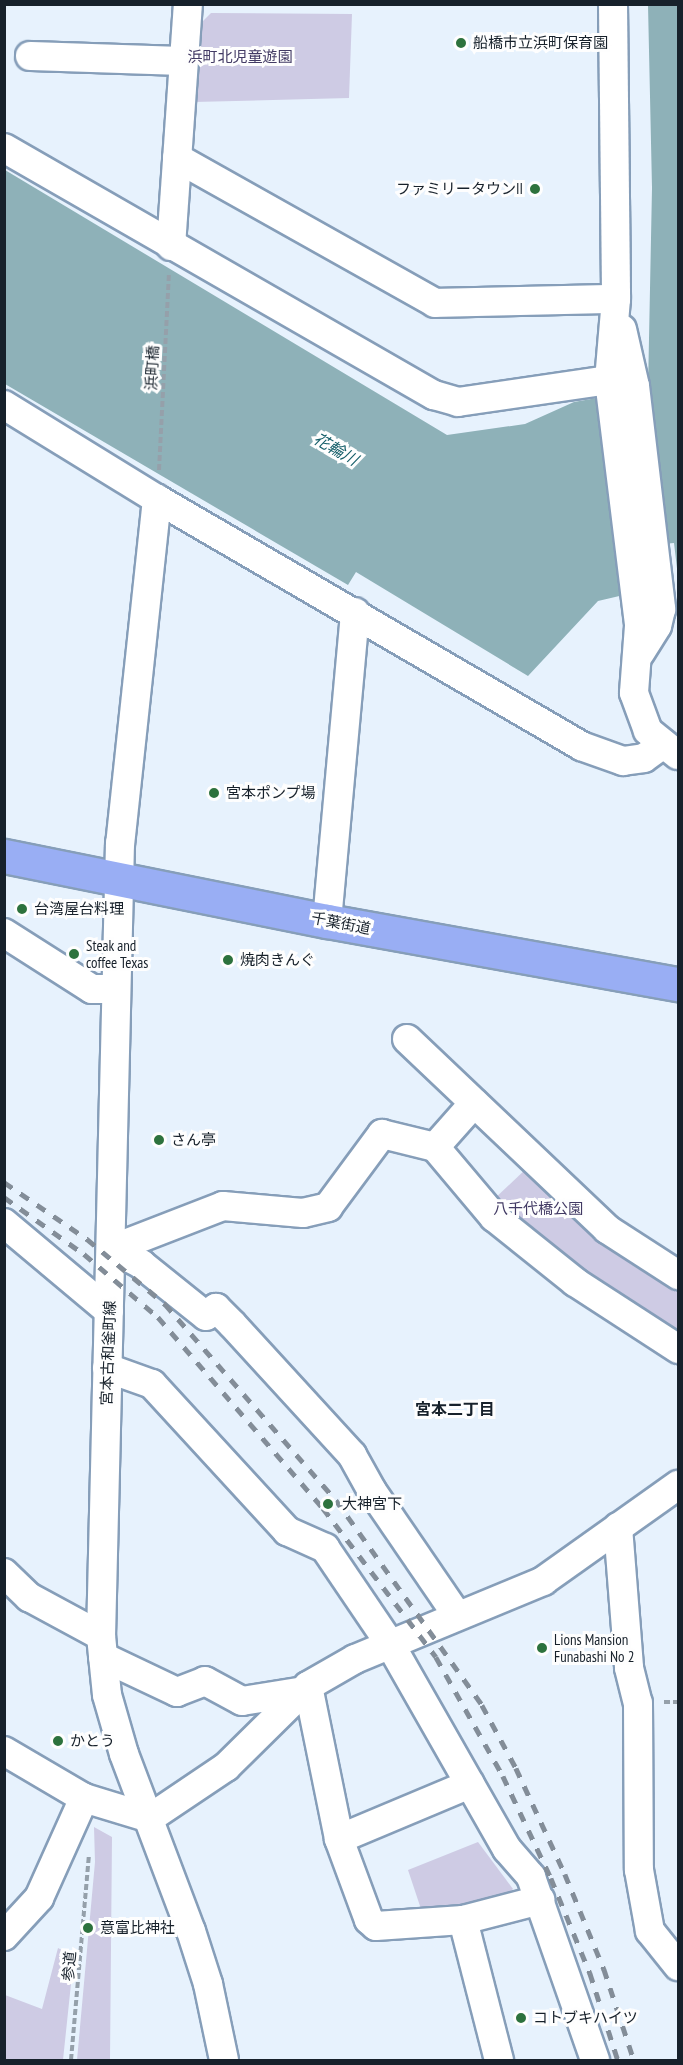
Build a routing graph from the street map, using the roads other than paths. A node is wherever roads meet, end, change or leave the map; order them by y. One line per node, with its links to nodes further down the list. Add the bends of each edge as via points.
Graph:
1 (188, 4): 4 (street)
2 (613, 4): 8 (street)
3 (30, 56): 4 (street)
4 (183, 61): 6 (street)
5 (4, 148): 7 (street)
6 (177, 158): 7 (street); 8 (street, via 435,303)
7 (170, 257): 9 (street, via 434,395 458,402)
8 (616, 299): 9 (street)
9 (618, 385): 13 (street, via 648,594 657,626 639,654 634,693 648,731)
10 (4, 405): 11 (street)
11 (158, 490): 12 (street); 15 (street, 宮本古和釜町線, via 120,843)
12 (355, 612): 13 (street, via 581,746 623,761); 16 (street)
13 (671, 749)
14 (4, 856): 15 (highway, 千葉街道)
15 (120, 880): 16 (highway, 千葉街道); 19 (street, 宮本古和釜町線)
16 (327, 921): 18 (highway, 千葉街道)
17 (4, 933): 19 (street, via 92,988)
18 (678, 984)
19 (116, 989): 24 (street, 宮本古和釜町線)
20 (407, 1039): 21 (street)
21 (474, 1103): 22 (street); 25 (street, via 607,1229)
22 (435, 1147): 24 (street, via 382,1134 328,1207 303,1213 223,1206); 27 (street, via 494,1217 575,1282)
23 (4, 1223): 26 (street)
24 (112, 1249): 26 (street, 宮本古和釜町線); 32 (street, via 141,1264 206,1316 216,1308 232,1324 352,1455 372,1491)
25 (678, 1275)
26 (109, 1311): 28 (street, 宮本古和釜町線)
27 (678, 1349)
28 (107, 1368): 33 (street, via 152,1384 287,1531 325,1548); 34 (street, 宮本古和釜町線)
29 (678, 1485): 30 (street)
30 (618, 1527): 32 (street, via 543,1581); 44 (street, via 629,1668 638,1703 639,1870 650,1931)
31 (4, 1574): 34 (street, via 29,1597)
32 (457, 1615): 33 (street)
33 (390, 1644): 35 (street); 37 (street)
34 (102, 1647): 35 (street, via 177,1692 204,1681 242,1701); 39 (street, 宮本古和釜町線, via 116,1724)
35 (303, 1689): 39 (street, via 226,1767); 40 (street)
36 (4, 1751): 38 (street)
37 (470, 1784): 40 (street); 41 (street, via 507,1849 531,1877)
38 (84, 1798): 39 (street); 43 (street, via 39,1898)
39 (150, 1818): 45 (street, 宮本古和釜町線, via 208,1984)
40 (339, 1839): 42 (street, via 369,1920 376,1926)
41 (540, 1900): 42 (street); 47 (street)
42 (462, 1920): 46 (street)
43 (4, 1936)
44 (678, 1966)
45 (224, 2061)
46 (499, 2061)
47 (595, 2061)

